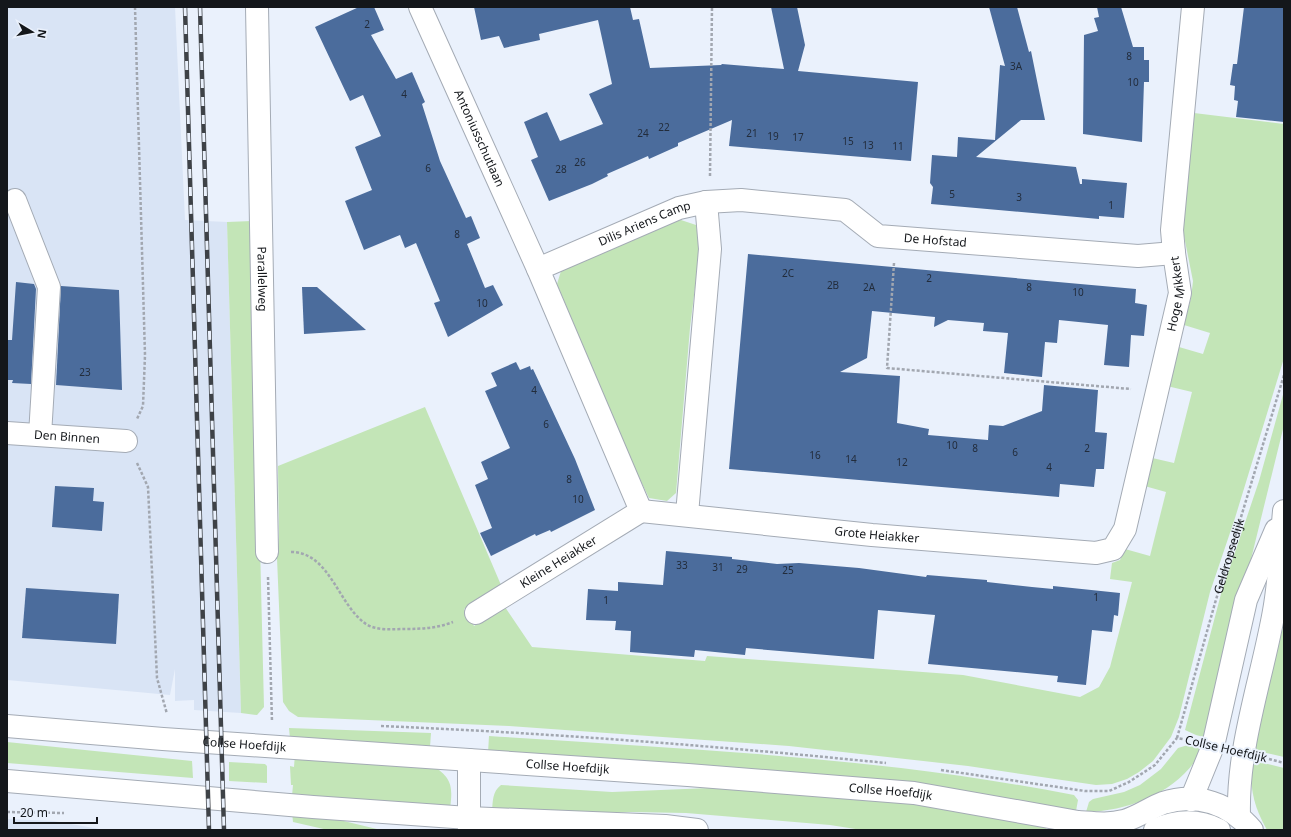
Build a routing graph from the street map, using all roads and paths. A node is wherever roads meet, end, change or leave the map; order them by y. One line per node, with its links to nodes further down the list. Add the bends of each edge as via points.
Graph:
1 (135, 7): 15 (path, via 145,355 143,406)
2 (257, 7): 20 (street, Parallelweg)
3 (420, 7): 10 (street, Antoniusschutlaan)
4 (712, 7): 7 (path, via 711,173)
5 (1192, 7): 9 (street, Hoge Mikkert, via 1172,230)
6 (15, 200): 14 (street, via 50,287)
7 (706, 202): 8 (street, De Hofstad, via 741,200 845,210 878,236); 10 (street, Dilis Ariens Camp, via 679,208); 18 (street, Dilis Ariens Camp, via 710,249)
8 (896, 237): 9 (street, De Hofstad, via 1138,256); 12 (path, via 887,368)
9 (1174, 253): 12 (street, Hoge Mikkert, via 1180,293)
10 (538, 269): 16 (street)
11 (1284, 375): 25 (path, Geldropsedijk)
12 (1156, 391): 19 (street, Hoge Mikkert, via 1125,529)
13 (7, 433): 14 (street, Den Binnen)
14 (40, 435): 15 (street, Den Binnen)
15 (126, 441): 22 (path, via 148,487 157,678)
16 (641, 511): 18 (street, Grote Heiakker); 21 (street, Kleine Heiakker)
17 (1284, 511): 27 (street, via 1246,600); 28 (street, via 1274,610)
18 (687, 514): 19 (street, Grote Heiakker, via 872,535 1096,553)
19 (1112, 549)
20 (268, 552): 21 (path, via 298,552 309,556 322,568 354,613 367,624 382,629 428,629); 26 (path)
21 (476, 613)
22 (168, 714)
23 (7, 726): 26 (street, Collse Hoefdijk)
24 (471, 730): 31 (path, via 748,749)
25 (1177, 738): 27 (path, Collse Hoefdijk); 32 (path, Collse Hoefdijk, via 1155,765 1129,782 1109,791 1085,791)
26 (273, 746): 29 (street, Collse Hoefdijk)
27 (1213, 746): 34 (street)
28 (1242, 752): 30 (path, Collse Hoefdijk); 36 (street, via 1238,792)
29 (469, 760): 34 (street, Collse Hoefdijk, via 914,794 1078,822 1105,824 1125,820 1163,803); 37 (street)
30 (1284, 763)
31 (891, 764)
32 (938, 769)
33 (7, 781): 37 (street, via 313,807)
34 (1191, 800): 35 (street); 36 (street, Collse Hoefdijk, via 1222,805)
35 (1178, 822): 39 (street); 40 (street, via 1194,821)
36 (1246, 823)
37 (469, 824): 38 (street, via 666,826)
38 (697, 830)
39 (1155, 830)
40 (1219, 830)

